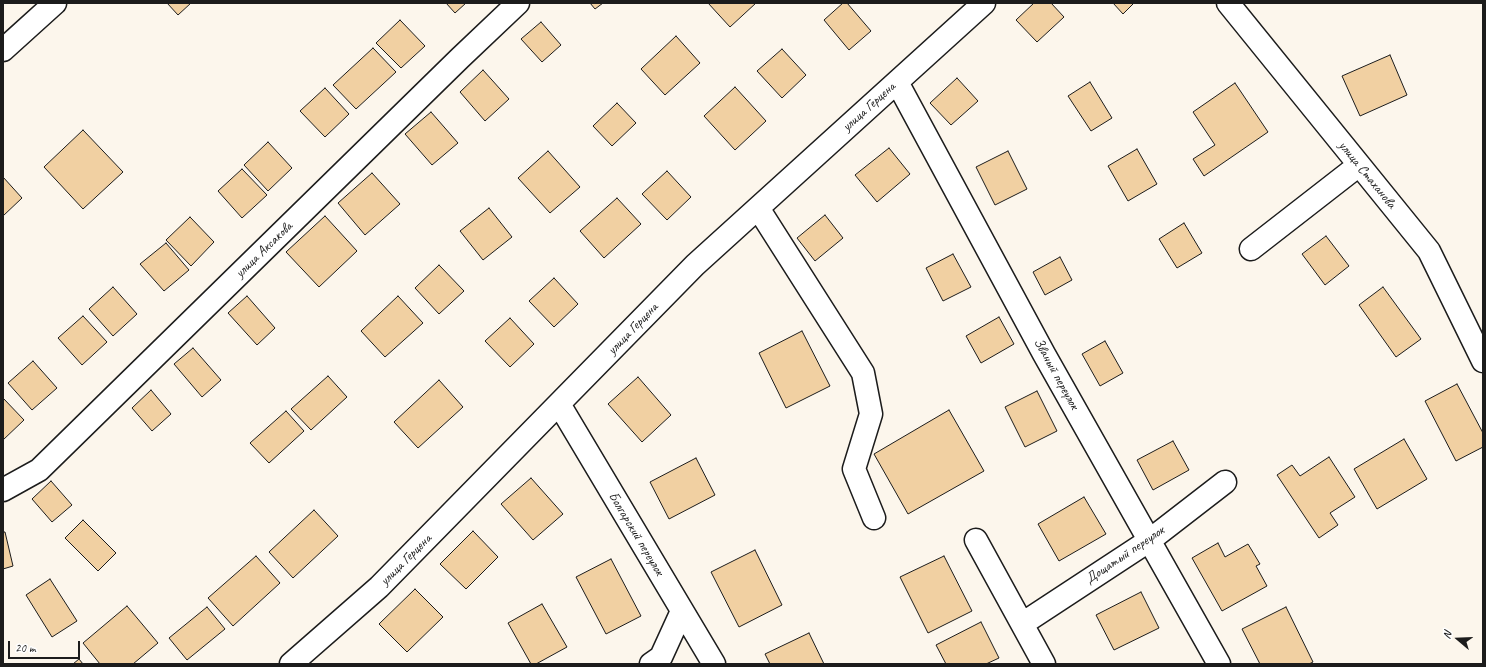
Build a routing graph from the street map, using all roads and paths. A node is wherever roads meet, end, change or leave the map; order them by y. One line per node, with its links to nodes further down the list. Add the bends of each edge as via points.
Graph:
1 (55, 3): 5 (street)
2 (518, 3): 13 (street, улица Аксакова, via 39,470)
3 (984, 3): 6 (street, улица Герцена)
4 (1228, 3): 7 (street, улица Стаханова)
5 (3, 50)
6 (897, 82): 8 (street, улица Герцена); 16 (street, Званый переулок, via 1044,354)
7 (1359, 165): 9 (street); 10 (street, улица Стаханова, via 1429,251)
8 (758, 208): 11 (street, улица Герцена, via 695,265); 14 (street, via 863,373 871,414 854,468)
9 (1251, 249)
10 (1483, 360)
11 (559, 404): 17 (street, Болгарский переулок); 19 (street, улица Герцена, via 379,587)
12 (1226, 482): 16 (street, Дощатый переулок)
13 (3, 490)
14 (874, 518)
15 (976, 540): 18 (street)
16 (1150, 540): 18 (street, Дощатый переулок); 23 (street, Званый переулок)
17 (682, 611): 20 (street, via 662,657); 21 (street, Болгарский переулок)
18 (1022, 624): 22 (street)
19 (291, 664)
20 (651, 664)
21 (714, 664)
22 (1044, 664)
23 (1219, 664)

